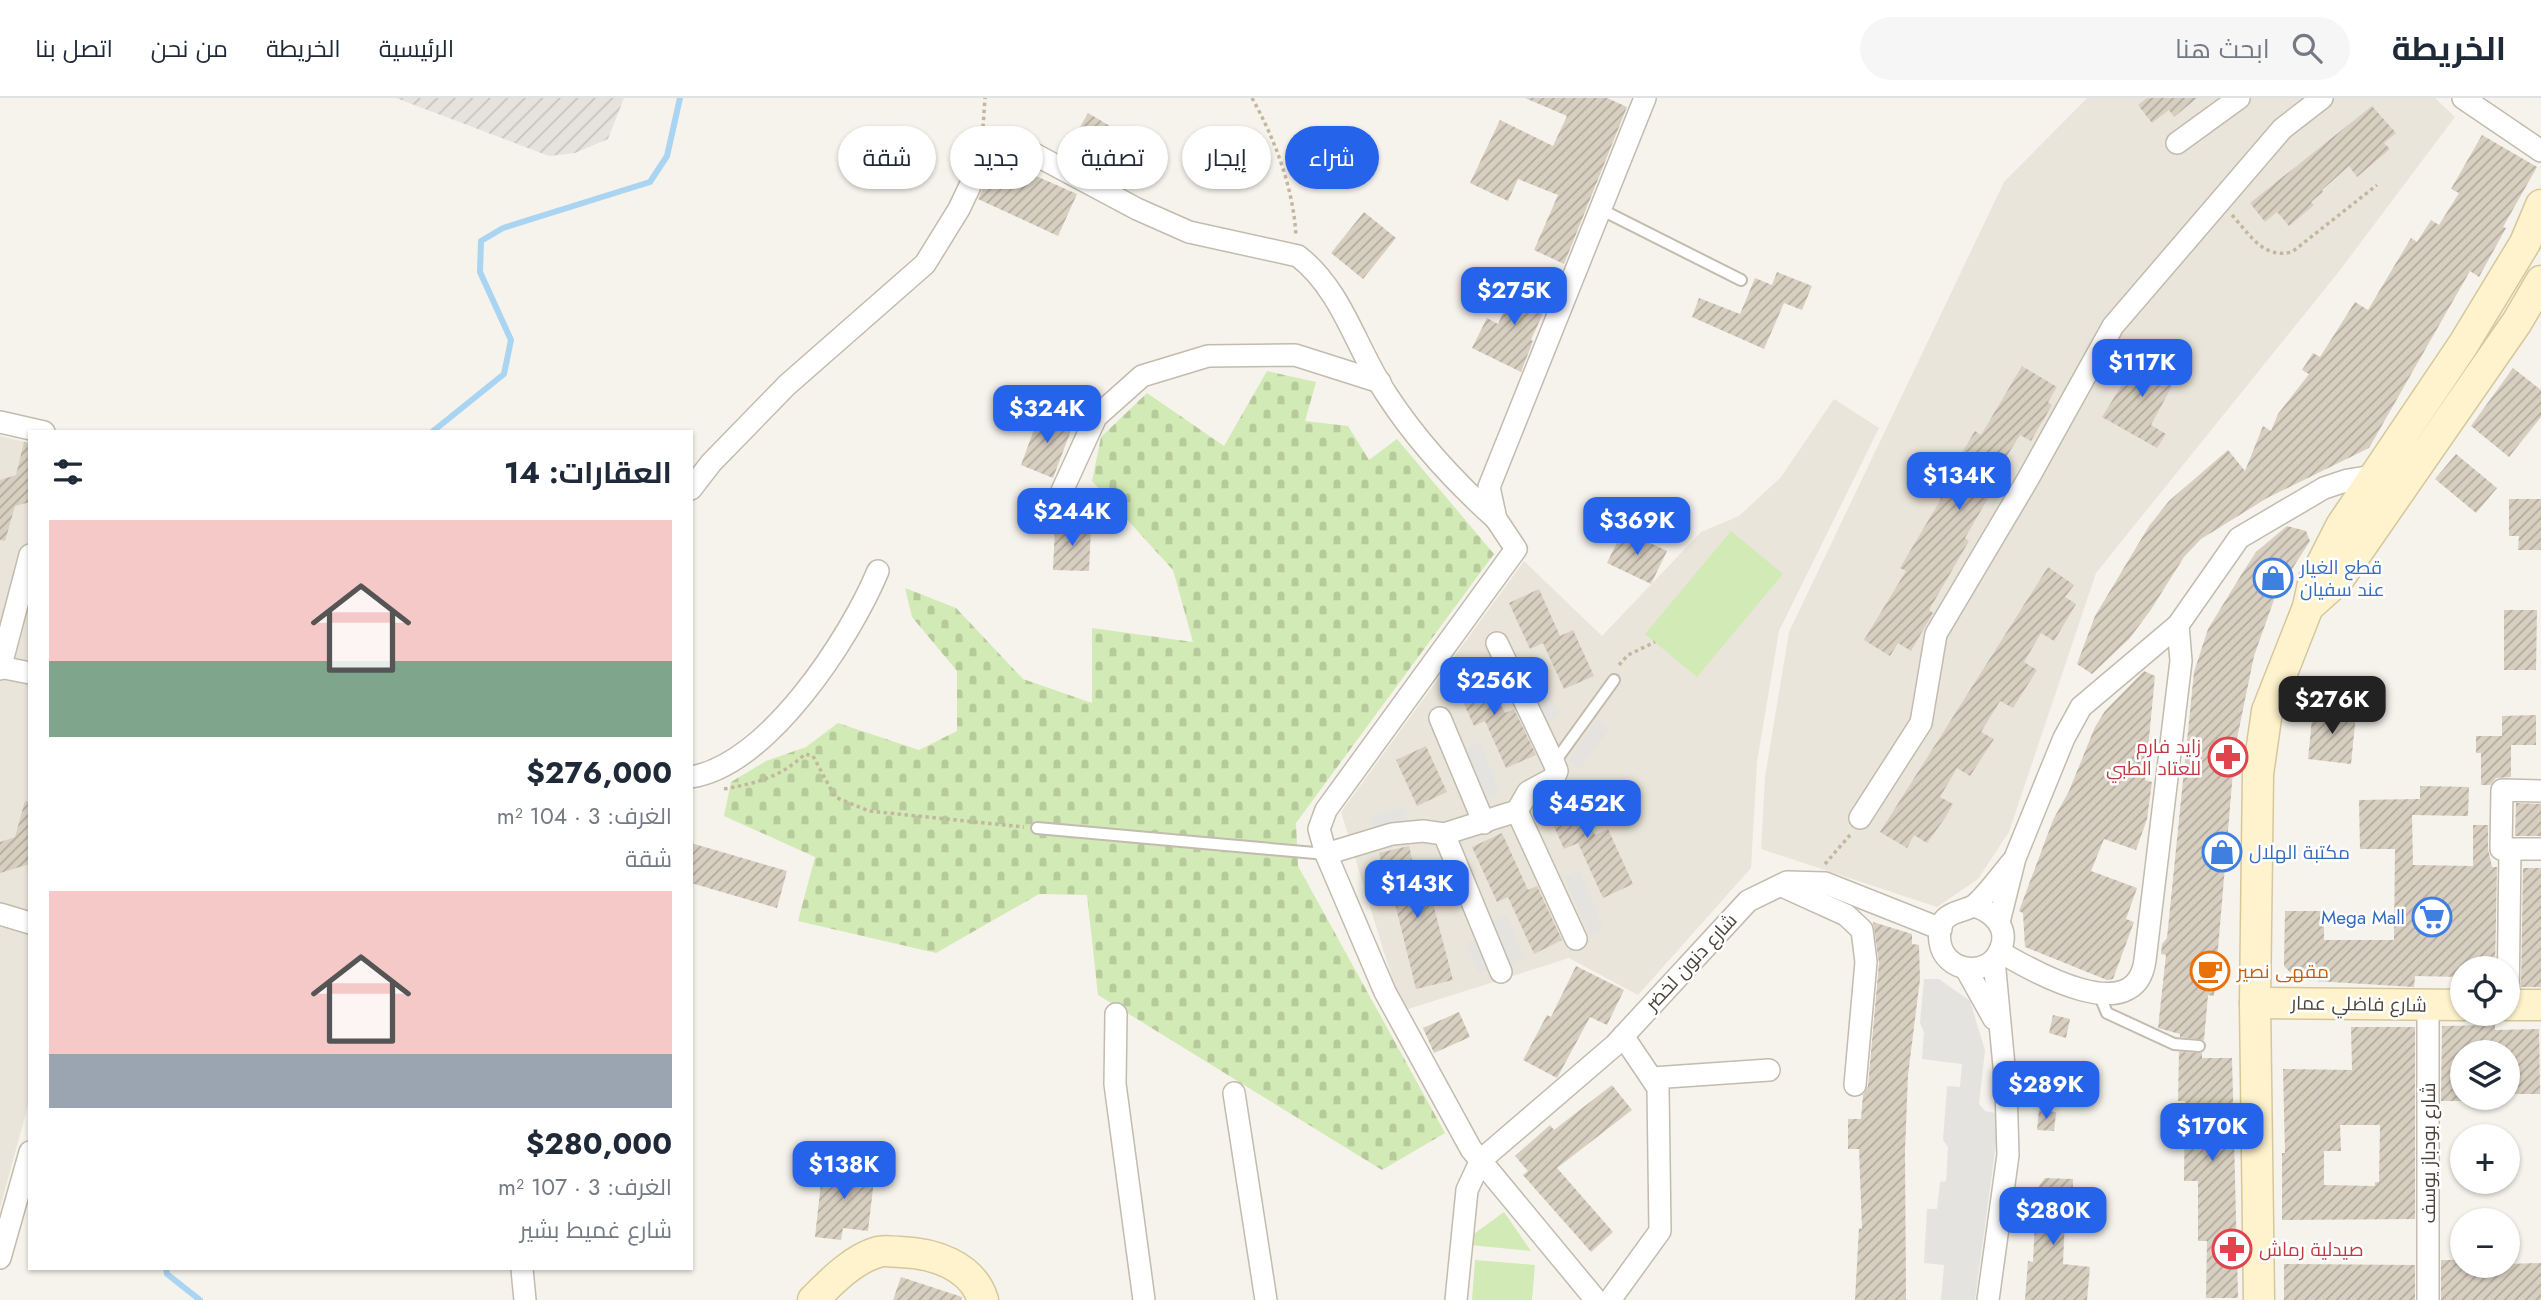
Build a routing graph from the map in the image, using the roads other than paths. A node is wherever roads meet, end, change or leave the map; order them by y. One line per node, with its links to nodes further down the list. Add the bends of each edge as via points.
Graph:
1 (1645, 98): 8 (street)
2 (2239, 98): 5 (street)
3 (2322, 98): 32 (street, via 2282,129 2113,326 1936,634 1921,723)
4 (2463, 98): 6 (street)
5 (2177, 143)
6 (2541, 151)
7 (2541, 205): 14 (main road, via 2525,243 2463,345)
8 (1601, 209): 9 (lane); 18 (street, via 1489,487)
9 (1741, 280)
10 (2541, 281): 16 (main road)
11 (1380, 382): 15 (street, via 1327,284 1298,257 1189,232 1008,141 988,148 959,209 925,264 788,385 710,463); 17 (street, via 1295,355 1208,356 1142,376 1096,416); 18 (street, via 1451,479)
12 (0, 422): 13 (street)
13 (35, 430)
14 (2373, 476): 16 (street); 21 (main road, via 2324,557); 22 (street, via 2324,488 2239,538)
15 (693, 486)
16 (2399, 489): 21 (main road, via 2338,580)
17 (1062, 491)
18 (1496, 519): 38 (street, via 1516,550 1326,810 1319,829)
19 (28, 563): 24 (street)
20 (878, 571): 29 (street, via 861,612 834,654 761,741 729,765)
21 (2308, 607): 52 (main road, via 2267,711 2259,753)
22 (2178, 625): 39 (street, via 2081,707); 51 (street, via 2181,662 2144,971 2131,989)
23 (1497, 643): 28 (street)
24 (0, 668): 25 (street)
25 (28, 673)
26 (1614, 680): 28 (lane)
27 (1440, 718): 33 (street)
28 (1554, 763): 31 (street, via 1554,778 1528,792)
29 (697, 776)
30 (2541, 791): 36 (street, via 2502,790 2501,849)
31 (1517, 811): 33 (street); 46 (street)
32 (1860, 818)
33 (1484, 823): 35 (street)
34 (1037, 828): 38 (lane)
35 (1444, 834): 38 (street, via 1392,834); 50 (street)
36 (2510, 849): 37 (street); 48 (street)
37 (2541, 849)
38 (1326, 854): 66 (street, via 1385,992)
39 (2015, 858): 41 (street); 44 (street)
40 (1780, 886): 45 (street, شارع دنون لخضر, via 1787,882 1825,883); 59 (street, شارع دنون لخضر, via 1748,901); 63 (street, via 1846,915 1862,930 1866,962)
41 (1974, 906): 44 (street); 45 (street, via 1953,912)
42 (0, 914): 43 (street)
43 (28, 922)
44 (1999, 922): 47 (street, via 2003,932)
45 (1941, 929): 49 (street, via 1948,959)
46 (1576, 939)
47 (1997, 956): 49 (street, via 1986,966); 51 (street); 58 (street)
48 (2509, 956)
49 (1966, 969): 58 (street)
50 (1501, 972)
51 (2099, 994): 60 (lane, via 2108,1013 2174,1044)
52 (2255, 1003): 56 (main road, شارع فاضلي عمار); 78 (main road)
53 (2450, 1005): 56 (main road, شارع فاضلي عمار)
54 (2520, 1005): 55 (main road)
55 (2541, 1005)
56 (2428, 1006): 79 (street, شارع بودباز يوسف)
57 (1116, 1014): 72 (street, via 1115,1084)
58 (1998, 1031): 77 (street, via 2008,1155)
59 (1623, 1036): 62 (street); 66 (street, شارع دنون لخضر)
60 (2199, 1046)
61 (1769, 1070): 62 (street)
62 (1652, 1078): 76 (street, via 1658,1088 1660,1231)
63 (1855, 1086)
64 (1234, 1093): 73 (street)
65 (28, 1159): 67 (street)
66 (1481, 1160): 74 (street, via 1467,1190); 75 (street)
67 (0, 1258)
68 (522, 1270): 69 (street)
69 (525, 1300)
70 (813, 1300): 71 (main road, via 834,1278 879,1251 936,1257 962,1271)
71 (983, 1300)
72 (1144, 1300)
73 (1266, 1300)
74 (1456, 1300)
75 (1596, 1300)
76 (1610, 1300)
77 (1989, 1300)
78 (2259, 1300)
79 (2428, 1300)

